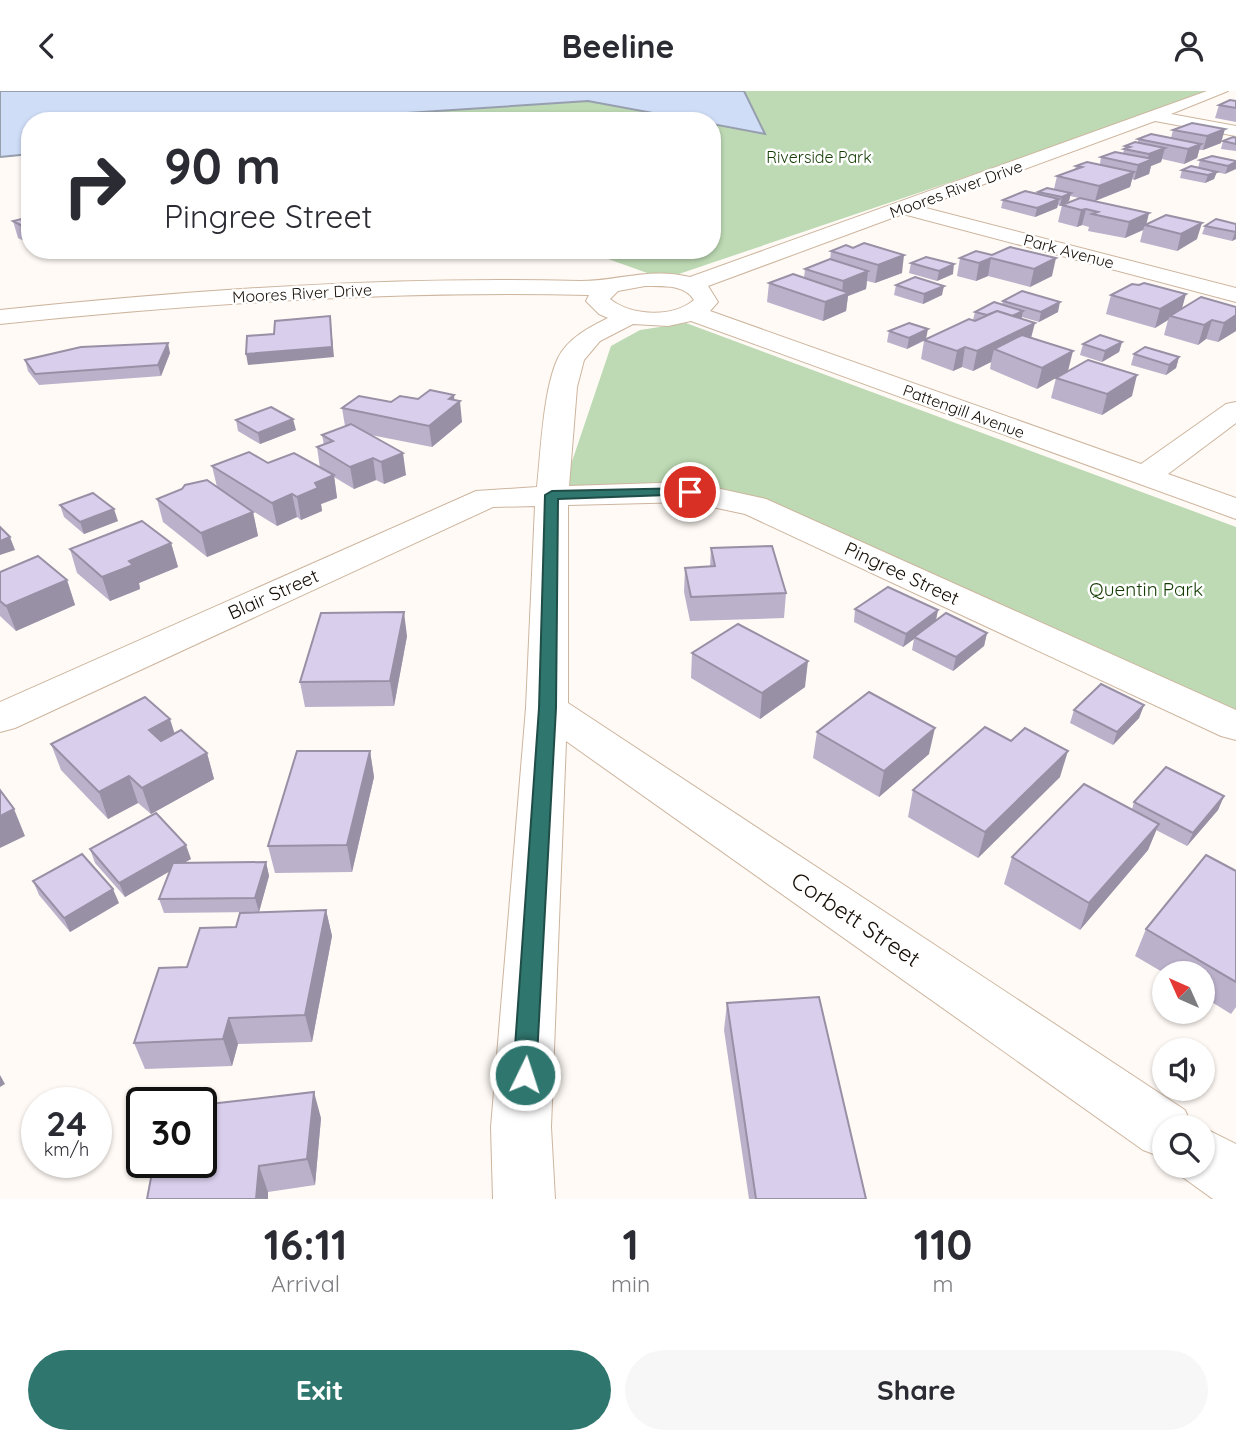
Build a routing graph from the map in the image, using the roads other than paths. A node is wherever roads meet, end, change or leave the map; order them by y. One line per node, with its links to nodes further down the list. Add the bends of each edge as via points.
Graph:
1 (1221, 91): 2 (street, Moores River Drive)
2 (1155, 116): 3 (street); 4 (street, Moores River Drive)
3 (1236, 131)
4 (902, 208): 5 (street, Park Avenue); 6 (street, Moores River Drive)
5 (1236, 295)
6 (691, 299): 7 (street, Moores River Drive, via 663,319); 7 (street, Pattengill Avenue, via 645,279); 10 (street, Pattengill Avenue)
7 (617, 302): 8 (street, Moores River Drive, via 532,286 334,290); 11 (street, via 570,358)
8 (0, 317)
9 (1236, 410): 10 (street)
10 (1144, 476): 12 (street, Pattengill Avenue)
11 (552, 495): 13 (street); 14 (street, Blair Street, via 487,498 468,505); 15 (street, Pingree Street, via 690,492 755,506)
12 (1236, 509)
13 (547, 708): 16 (street, Corbett Street); 19 (street, via 522,1127)
14 (0, 717)
15 (1236, 726)
16 (1152, 1122)
17 (1215, 1165): 18 (street)
18 (1236, 1179)
19 (524, 1199)

